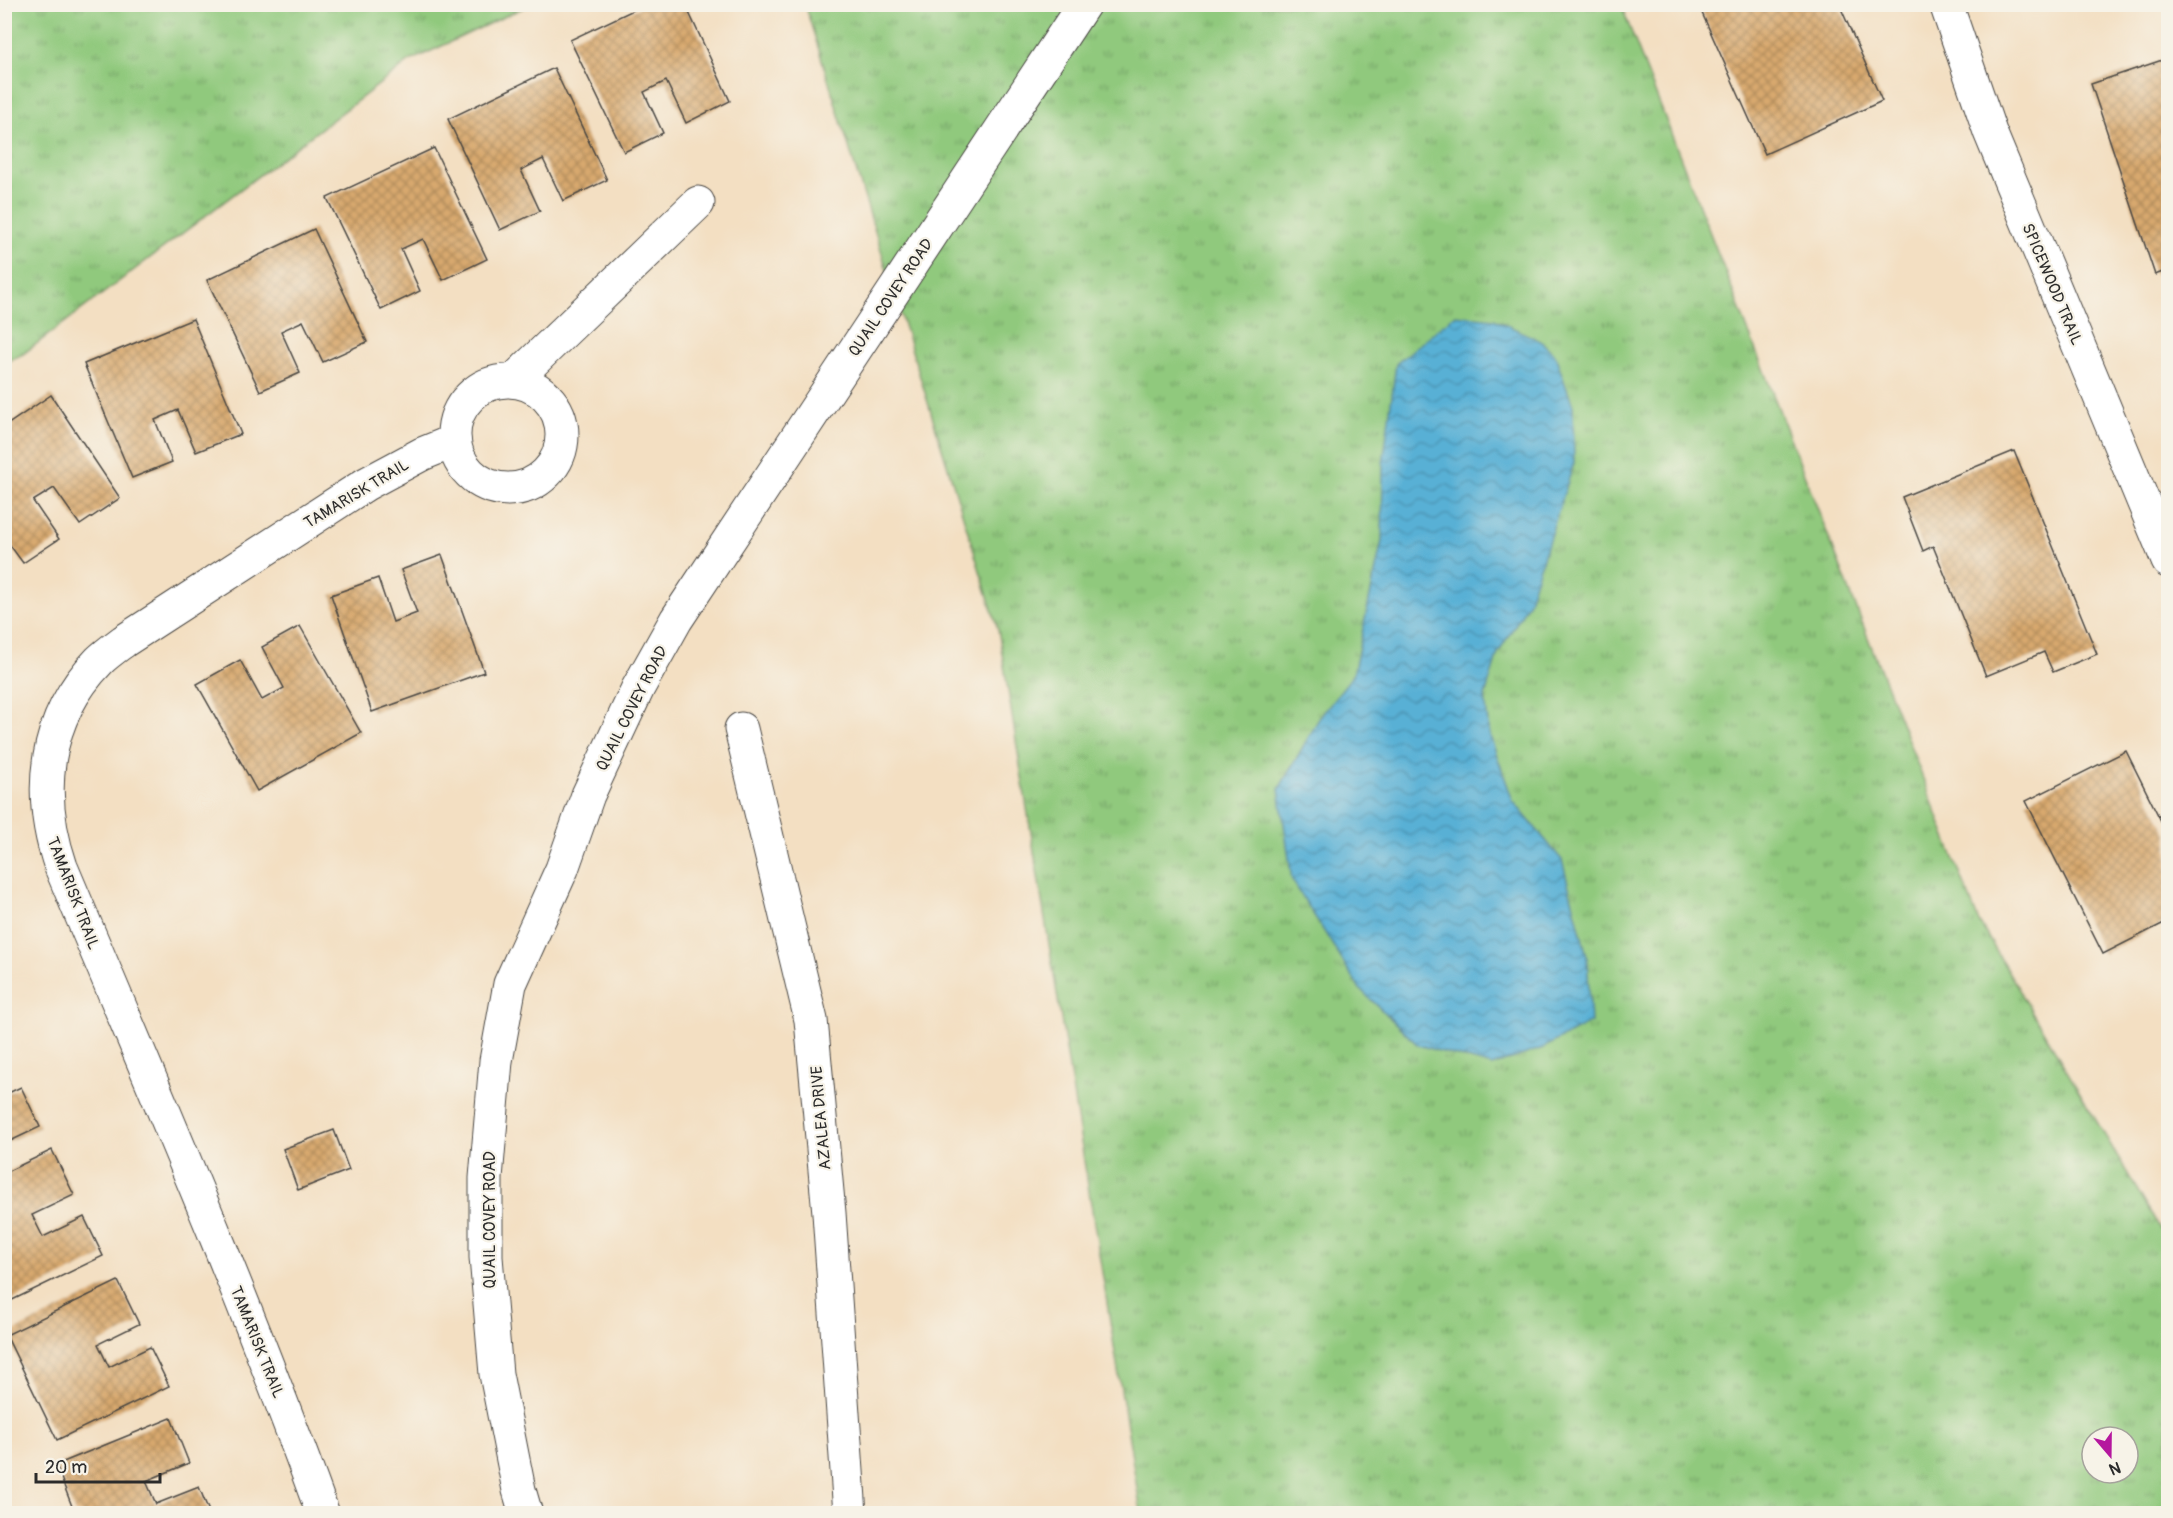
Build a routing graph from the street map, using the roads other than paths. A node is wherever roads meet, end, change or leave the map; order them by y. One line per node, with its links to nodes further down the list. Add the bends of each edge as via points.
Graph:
1 (1084, 4): 9 (street, QUAIL COVEY ROAD, via 676,620 638,688 588,795 562,868 510,984 496,1061 486,1178 486,1257 496,1374)
2 (1946, 4): 6 (street, SPICEWOOD TRAIL, via 1990,132)
3 (698, 203): 4 (street)
4 (513, 381): 5 (street, via 494,383 463,405); 5 (street, via 546,396 557,412 562,430 561,449 547,472 523,487 505,490 486,485 470,474 459,459)
5 (454, 441): 8 (street, TAMARISK TRAIL, via 366,484 99,661 63,714 46,776 51,839 61,867 205,1209)
6 (2169, 561)
7 (741, 729): 10 (street, AZALEA DRIVE, via 811,1020)
8 (323, 1514)
9 (526, 1514)
10 (850, 1514)

